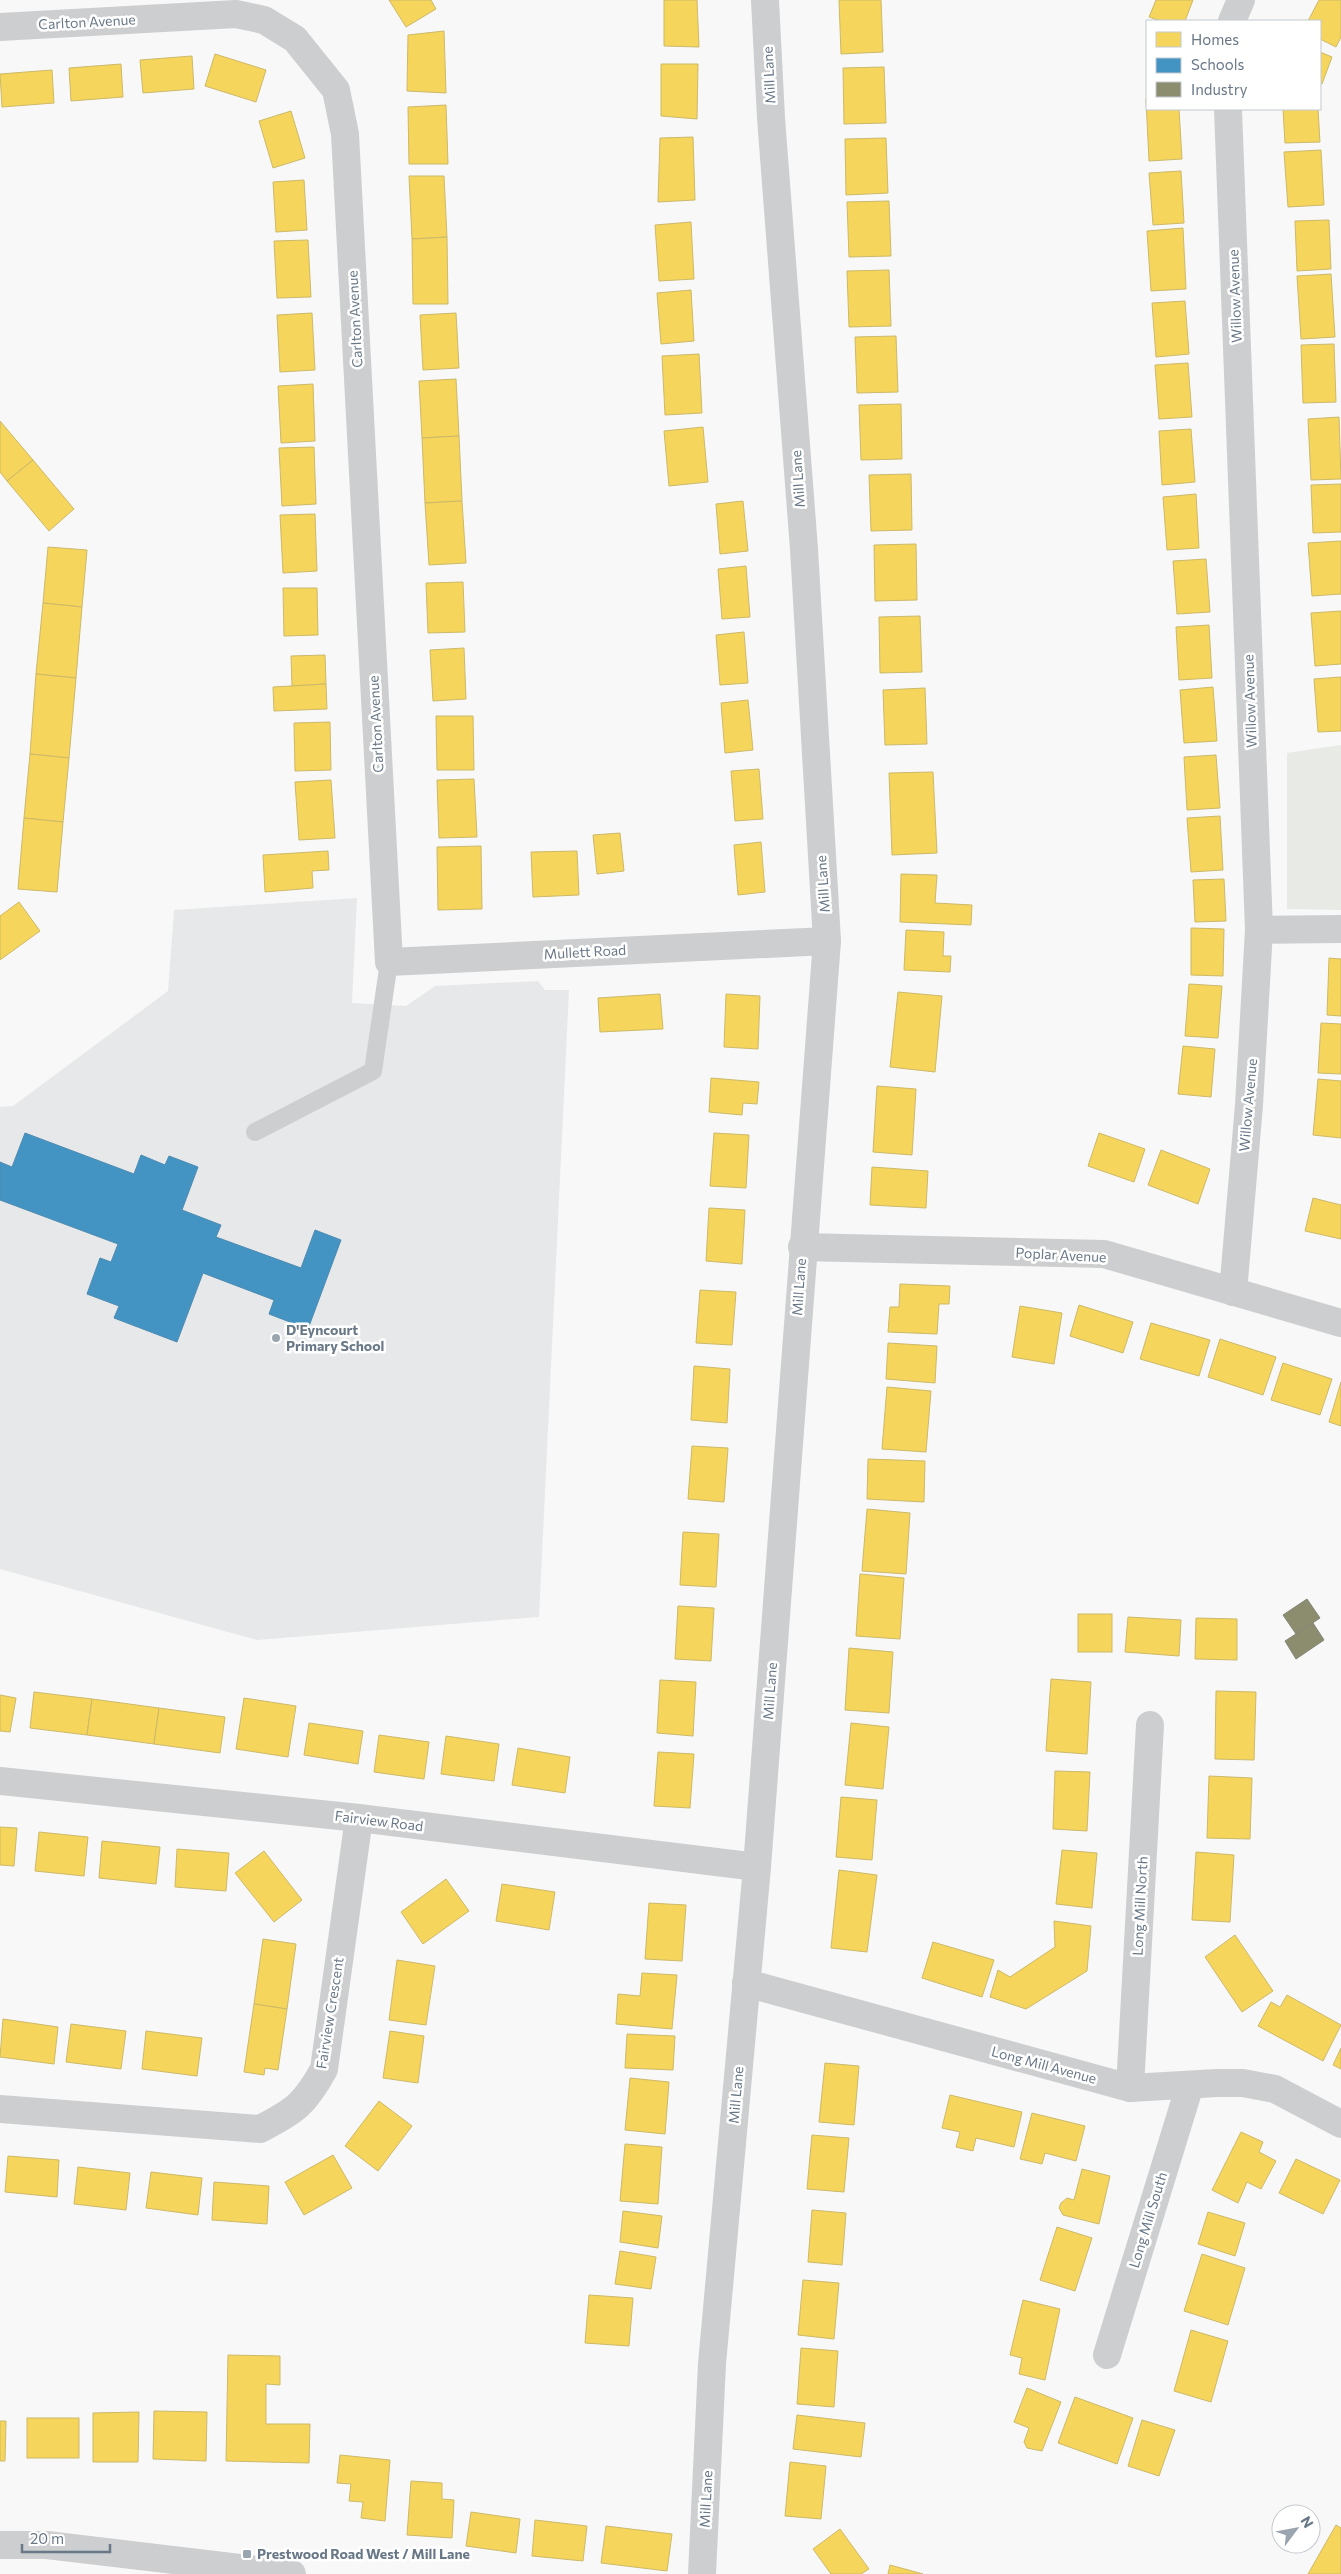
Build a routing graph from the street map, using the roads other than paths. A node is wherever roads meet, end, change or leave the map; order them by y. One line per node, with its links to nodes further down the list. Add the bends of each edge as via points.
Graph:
1 (765, 0): 8 (street, Mill Lane, via 804,549)
2 (1241, 0): 3 (street)
3 (1232, 20)
4 (0, 27): 9 (street, Carlton Avenue, via 236,14 264,20 295,39 336,90 346,144)
5 (1228, 110): 7 (street, Willow Avenue)
6 (1341, 929): 7 (street)
7 (1259, 930): 12 (street, Willow Avenue)
8 (827, 941): 9 (street, Mullett Road); 11 (street, Mill Lane)
9 (389, 962): 10 (lane, via 373,1072)
10 (255, 1132)
11 (802, 1247): 12 (street, Poplar Avenue, via 1104,1254); 17 (street, Mill Lane)
12 (1233, 1292): 13 (street, Poplar Avenue)
13 (1341, 1323)
14 (1150, 1725): 20 (street, Long Mill North)
15 (0, 1781): 16 (street, Fairview Road)
16 (359, 1818): 17 (street, Fairview Road); 21 (street, Fairview Crescent, via 324,2069 310,2094 292,2112 260,2129)
17 (757, 1867): 18 (street, Mill Lane)
18 (746, 1983): 20 (street, Long Mill Avenue); 26 (street, Mill Lane, via 712,2364)
19 (1190, 2085): 20 (street, Long Mill Avenue); 22 (street, Long Mill Avenue, via 1243,2083 1275,2089); 23 (street, Long Mill South)
20 (1130, 2088)
21 (0, 2109)
22 (1341, 2124)
23 (1107, 2355)
24 (0, 2545): 25 (street, via 47,2546)
25 (292, 2574)
26 (702, 2574)

